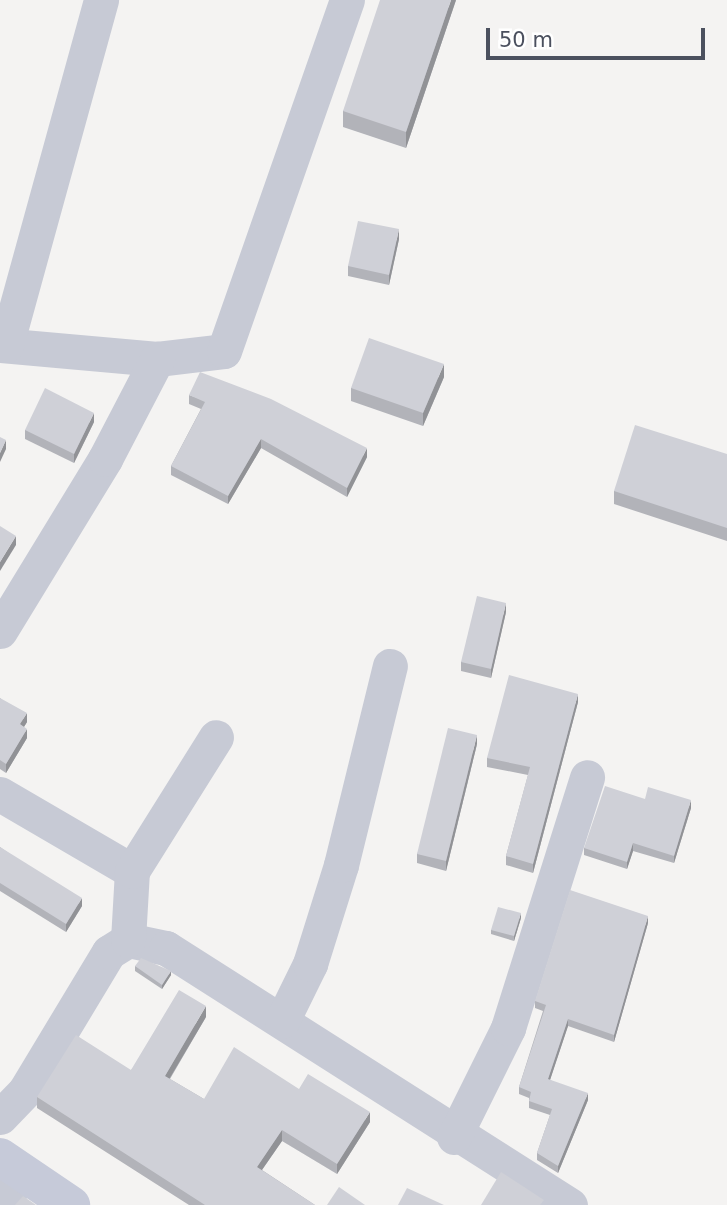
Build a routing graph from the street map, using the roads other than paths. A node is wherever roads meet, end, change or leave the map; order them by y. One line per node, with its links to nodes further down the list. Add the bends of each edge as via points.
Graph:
1 (101, 0): 3 (street)
2 (347, 0): 4 (street, via 225,351)
3 (3, 345): 4 (street)
4 (157, 359): 5 (street, via 105,459)
5 (0, 631)
6 (390, 666): 12 (street, via 341,866 310,964)
7 (216, 737): 10 (street)
8 (587, 777): 14 (street, via 508,1028)
9 (0, 794): 10 (street)
10 (132, 871): 11 (street)
11 (128, 940): 12 (street, via 166,948); 13 (street, via 108,952 25,1091)
12 (282, 1021): 14 (street, via 395,1089)
13 (0, 1117)
14 (454, 1137): 17 (street)
15 (7, 1178): 16 (main road)
16 (71, 1205)
17 (570, 1205)

